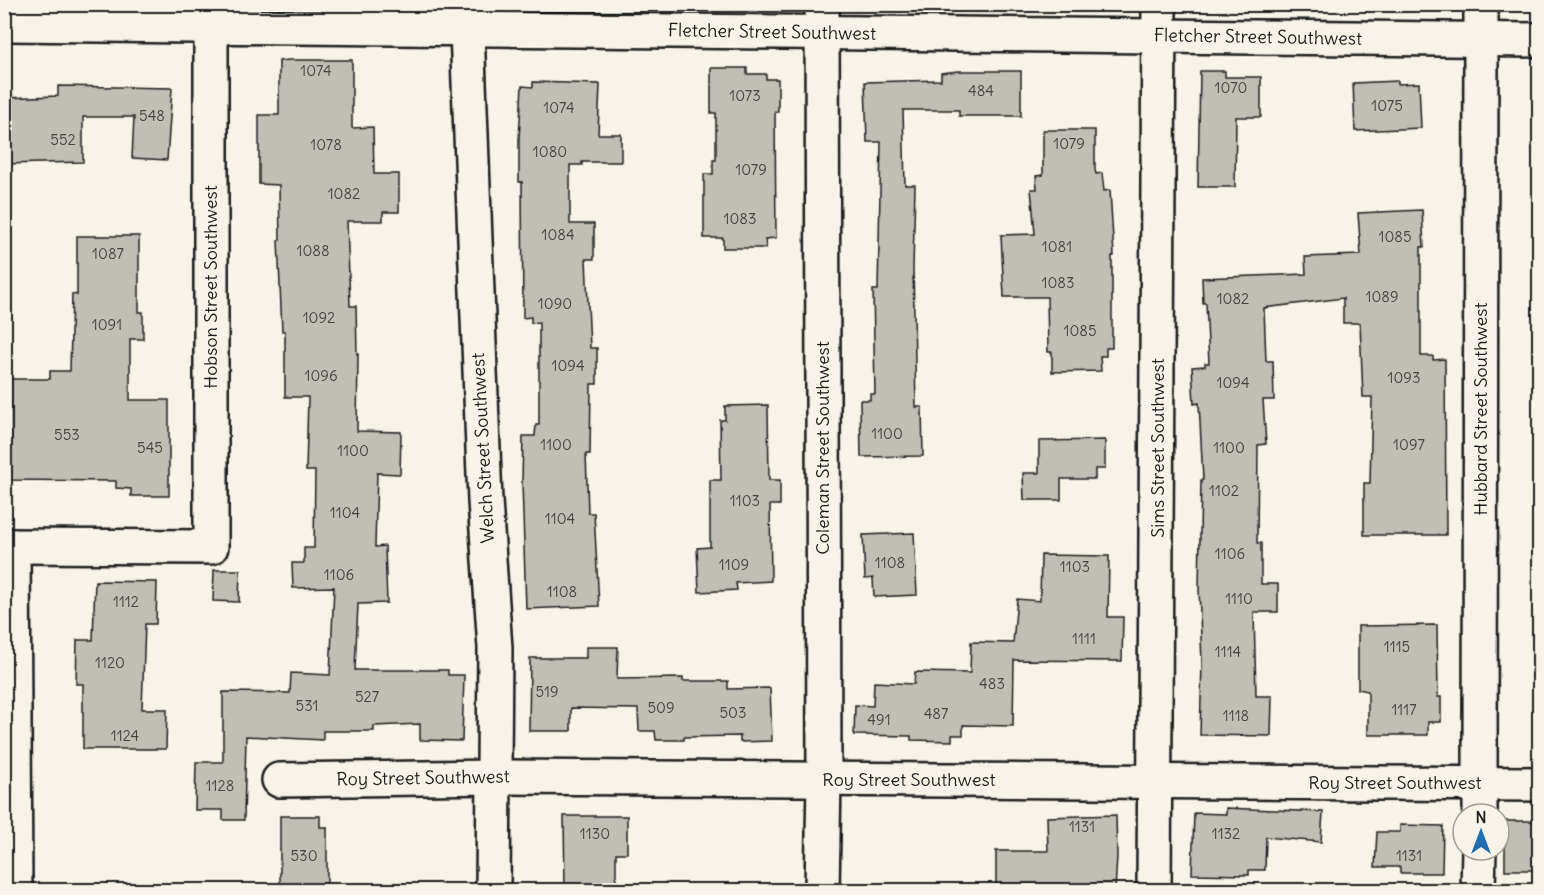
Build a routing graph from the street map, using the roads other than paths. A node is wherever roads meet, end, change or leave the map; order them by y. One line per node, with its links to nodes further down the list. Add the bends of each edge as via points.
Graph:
1 (1481, 4): 7 (street, Hubbard Street Southwest)
2 (466, 17): 3 (street, Fletcher Street Southwest); 6 (street, Fletcher Street Southwest); 10 (street, Welch Street Southwest, via 485,501 495,648)
3 (822, 18): 4 (street, Fletcher Street Southwest); 12 (street, Coleman Street Southwest)
4 (1159, 20): 7 (street, Fletcher Street Southwest); 13 (street, Sims Street Southwest)
5 (4, 24): 6 (street, Fletcher Street Southwest)
6 (211, 26): 9 (street, Hobson Street Southwest, via 211,548)
7 (1481, 39): 8 (street, Fletcher Street Southwest); 15 (street, Hubbard Street Southwest)
8 (1539, 40)
9 (9, 546): 17 (street)
10 (495, 777): 11 (street, Roy Street Southwest); 12 (street, Roy Street Southwest); 18 (street, Welch Street Southwest)
11 (279, 780)
12 (824, 780): 13 (street, Roy Street Southwest); 19 (street, Coleman Street Southwest)
13 (1156, 782): 15 (street, Roy Street Southwest); 20 (street, Sims Street Southwest)
14 (1539, 784): 15 (street, Roy Street Southwest)
15 (1480, 799)
16 (1479, 862): 21 (street)
17 (15, 891)
18 (493, 891)
19 (822, 891)
20 (1154, 891)
21 (1479, 891)

